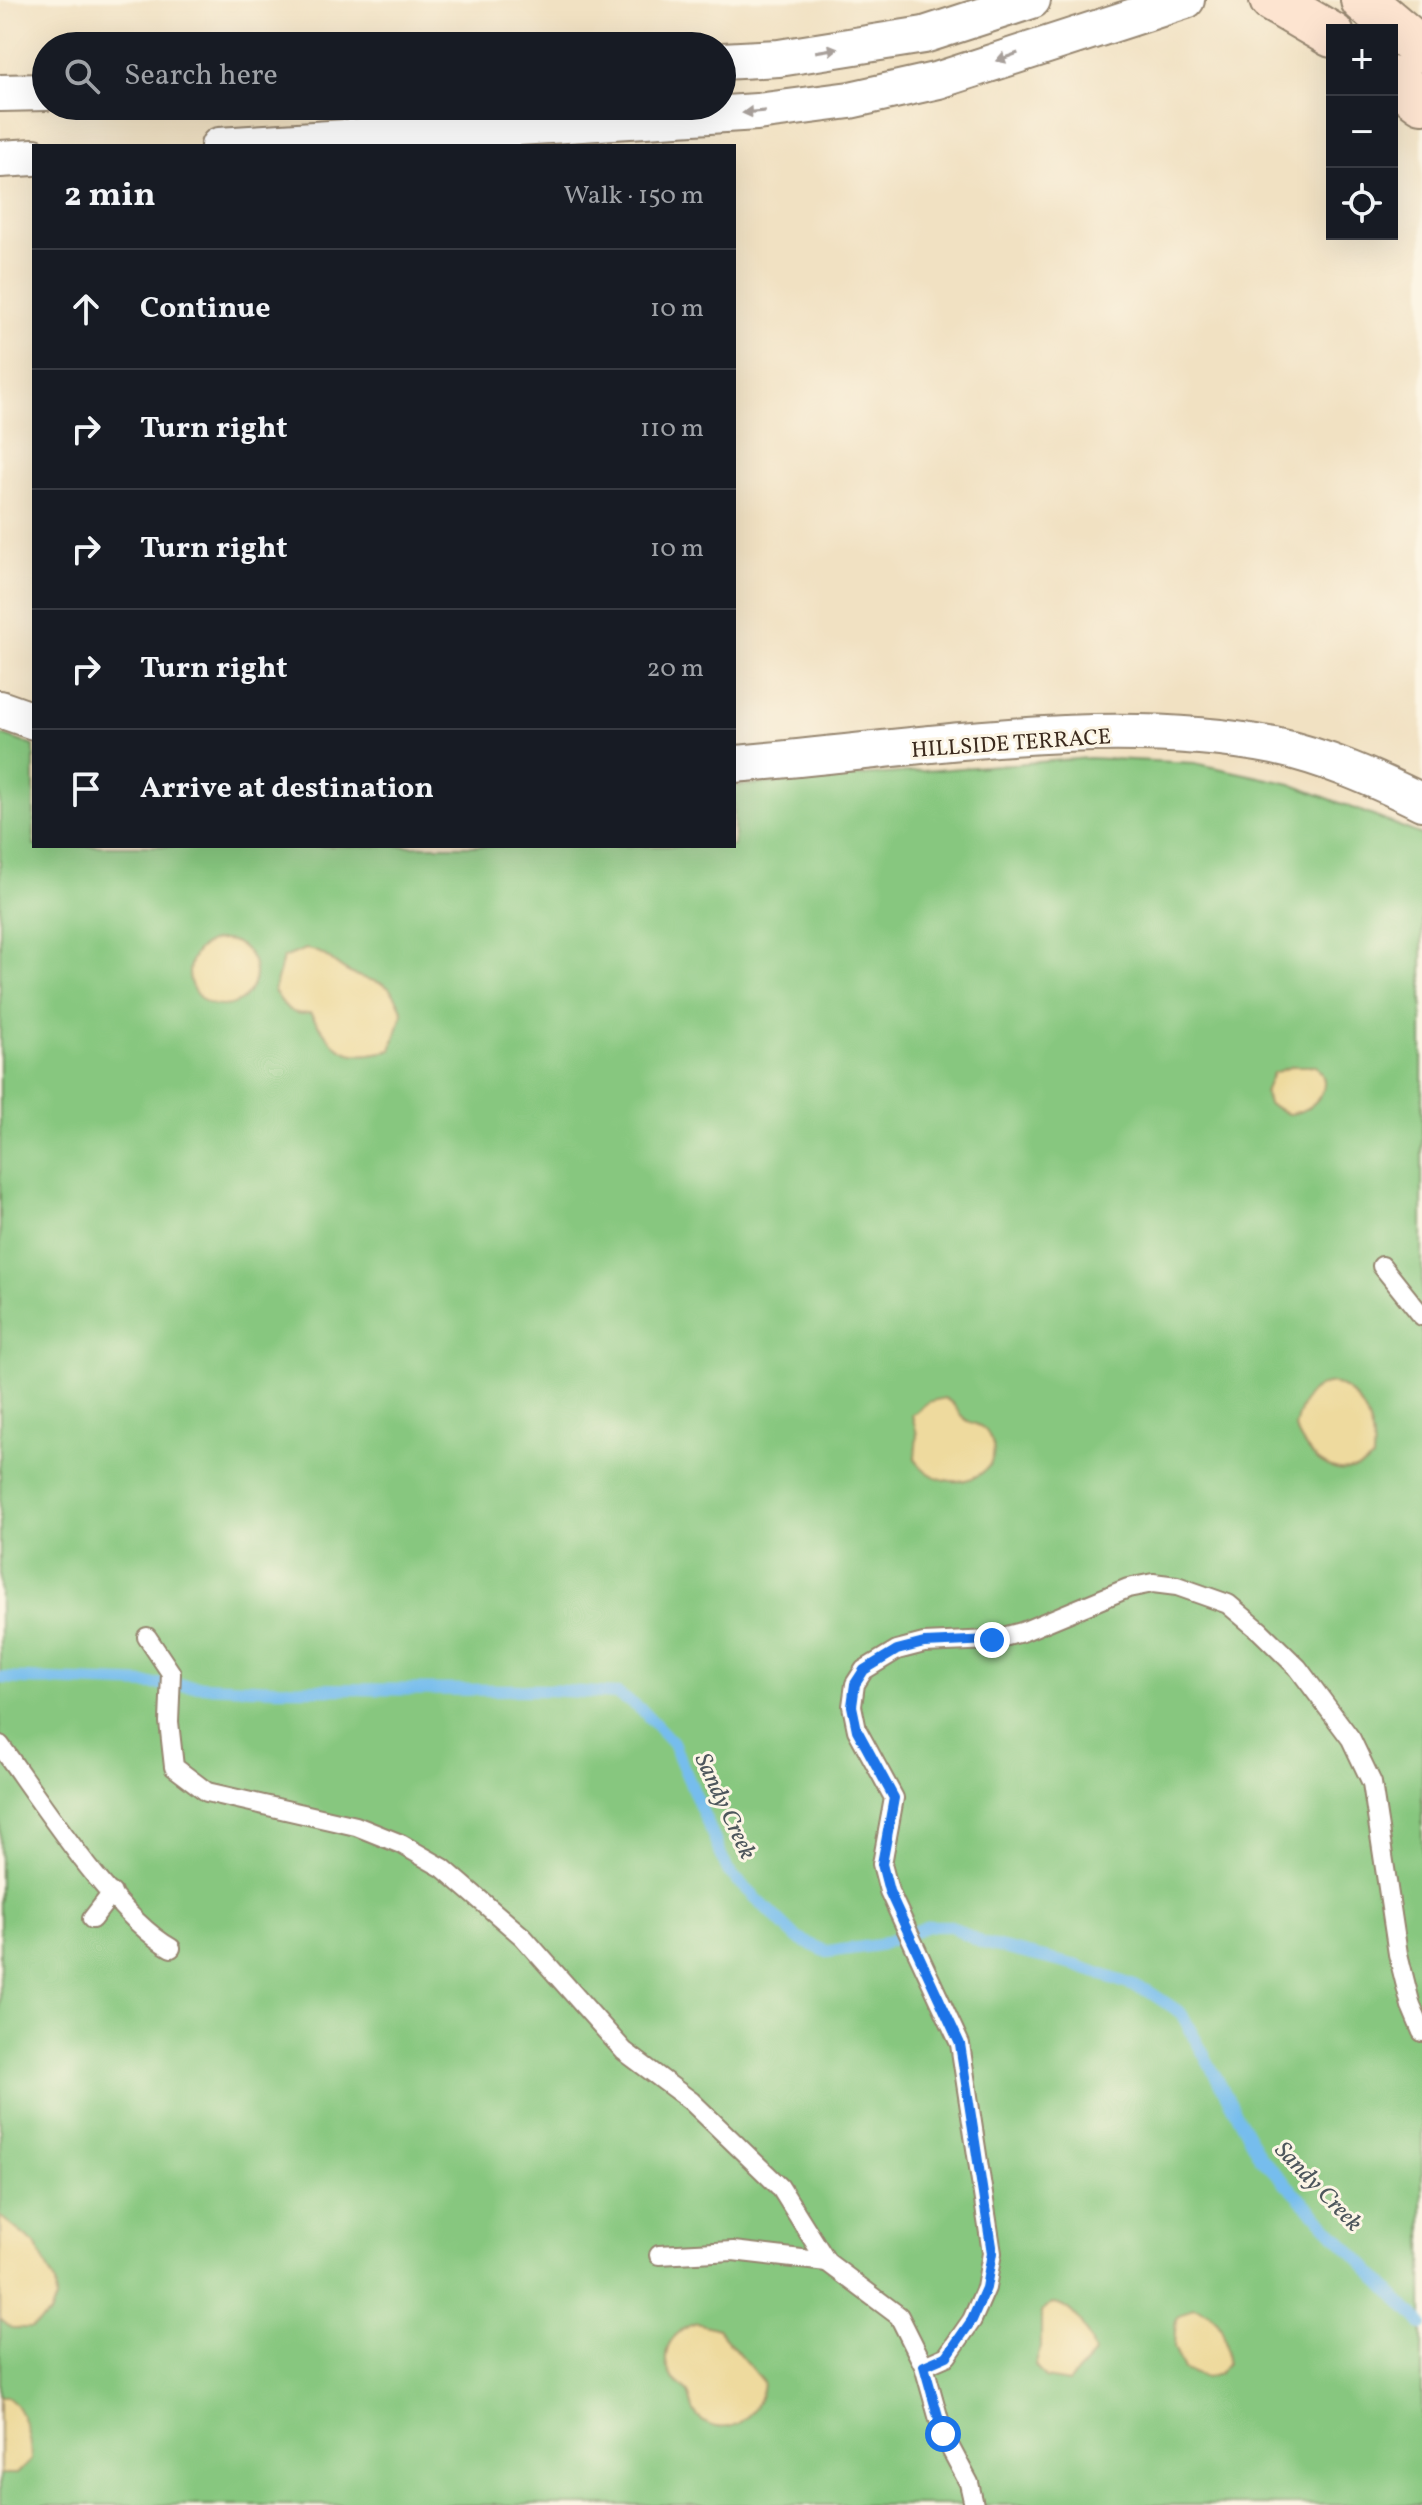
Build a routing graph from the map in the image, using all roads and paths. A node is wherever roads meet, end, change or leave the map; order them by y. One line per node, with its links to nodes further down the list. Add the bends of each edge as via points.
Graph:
1 (1032, 0): 7 (street, one-way to 1, via 924,35)
2 (1186, 0): 12 (street, one-way to 12, via 939,80 850,100)
3 (1272, 0): 5 (main road)
4 (1363, 0): 6 (main road)
5 (1326, 32)
6 (1422, 50)
7 (736, 60)
8 (1398, 83): 11 (main road)
9 (32, 92): 10 (street)
10 (0, 93)
11 (1422, 101)
12 (736, 113)
13 (630, 120): 14 (street, one-way to 14)
14 (251, 144)
15 (32, 157): 16 (street)
16 (0, 159)
17 (0, 709): 18 (street)
18 (32, 720)
19 (736, 764): 20 (street, HILLSIDE TERRACE, via 1067,733 1181,734 1276,747 1367,775)
20 (1422, 802)
21 (1382, 1266): 22 (lane)
22 (1422, 1316)
23 (147, 1637): 30 (lane, via 171,1673 174,1767 207,1792 356,1826 443,1868 523,1937 624,2051 691,2101 780,2187)
24 (0, 1745): 25 (lane)
25 (112, 1893): 26 (lane); 27 (lane, via 156,1940)
26 (92, 1919)
27 (171, 1948)
28 (1422, 2032): 31 (lane, via 1398,1954 1372,1783 1351,1739 1298,1668 1228,1604 1153,1583 1128,1588 1022,1632 992,1640 924,1643 882,1657 855,1684 852,1706 857,1730 894,1798 882,1864 889,1891 960,2044 992,2253 986,2288 972,2320 947,2356)
29 (659, 2255): 30 (lane, via 733,2251)
30 (827, 2262): 31 (lane, via 899,2316)
31 (924, 2366): 32 (lane, via 943,2434 969,2483)
32 (974, 2505)

